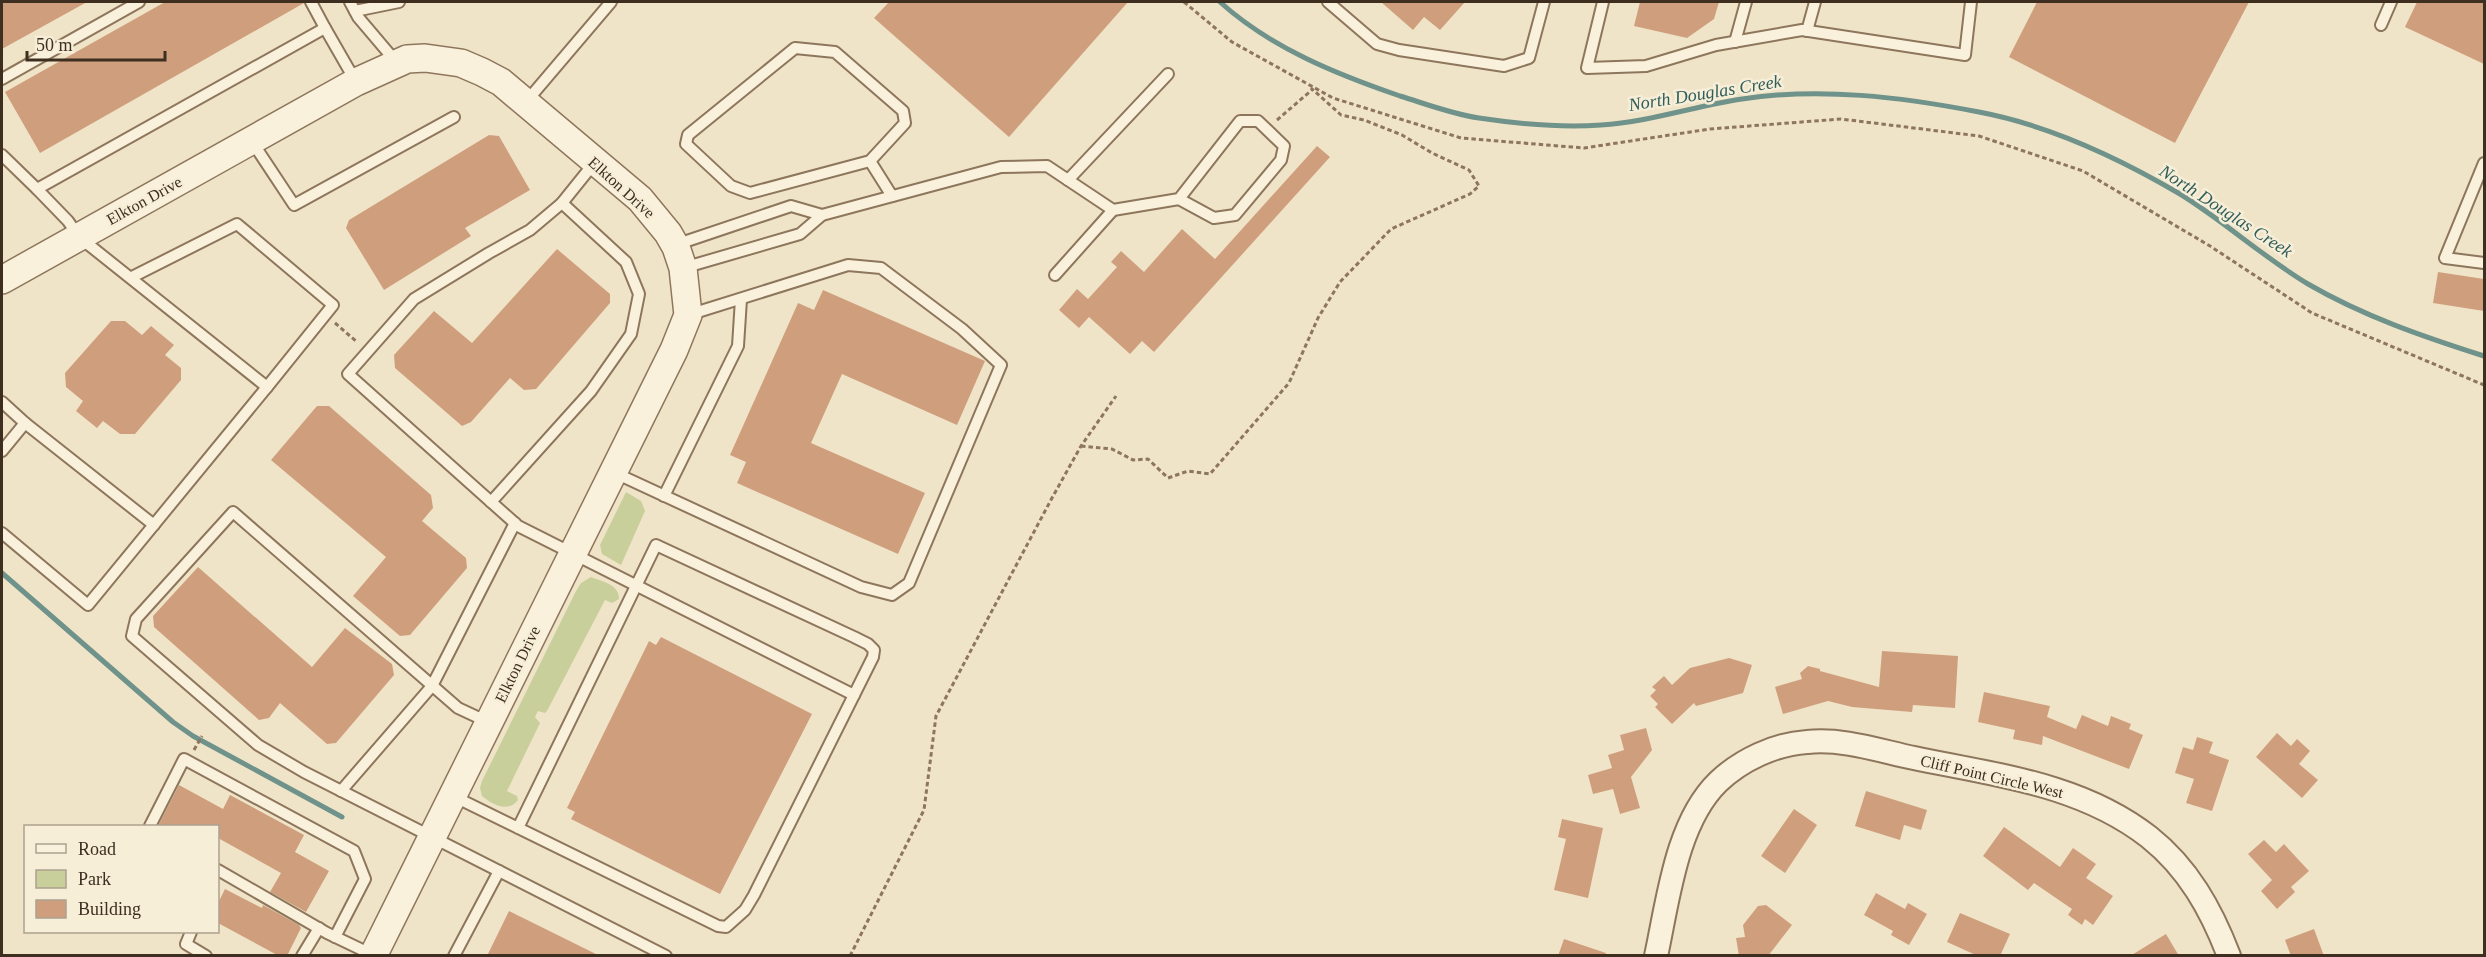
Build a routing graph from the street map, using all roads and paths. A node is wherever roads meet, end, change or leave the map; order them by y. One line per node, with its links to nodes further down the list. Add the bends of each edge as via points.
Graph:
1 (139, 2): 20 (lane)
2 (311, 2): 15 (lane)
3 (399, 2): 13 (lane)
4 (611, 2): 23 (lane)
5 (1184, 2): 22 (path, via 1232,42)
6 (1328, 2): 7 (lane, via 1377,44 1504,66 1529,58)
7 (1544, 2)
8 (1603, 2): 17 (lane, via 1587,68 1646,66)
9 (1746, 2): 17 (lane)
10 (1815, 2): 16 (lane)
11 (1971, 2): 16 (lane, via 1965,55)
12 (2391, 2): 14 (lane)
13 (352, 6): 18 (lane)
14 (2381, 25)
15 (325, 28): 21 (lane); 32 (lane)
16 (1807, 31): 17 (lane)
17 (1735, 42)
18 (398, 63): 21 (street, Elkton Drive); 23 (street, Elkton Drive, via 425,58 461,63 501,82)
19 (1168, 74): 31 (lane)
20 (2, 80)
21 (356, 82): 26 (street, Elkton Drive)
22 (1314, 89): 25 (path); 48 (path, via 1461,138 1584,148 1710,129 1841,119 1979,136 2083,171 2210,246 2312,313); 53 (path, via 1341,115 1402,135 1469,170 1479,186 1390,229 1340,282 1318,318 1289,383 1210,474 1188,471 1168,478 1148,459)
23 (525, 103): 29 (street, Elkton Drive)
24 (454, 117): 26 (lane, via 294,205)
25 (1266, 129): 34 (lane, via 1258,121 1240,121); 34 (lane, via 1284,146 1281,160 1235,214 1214,218)
26 (251, 140): 38 (street, Elkton Drive)
27 (2, 155): 32 (lane)
28 (870, 161): 28 (lane, via 750,194 731,186 686,144 688,135 795,48 835,52 903,111 905,123); 33 (lane)
29 (595, 162): 35 (lane); 39 (street, Elkton Drive, via 640,199 656,217)
30 (2484, 163): 40 (lane, via 2445,258)
31 (1068, 180): 33 (lane, via 1047,166 1001,167); 36 (lane)
32 (37, 189): 38 (lane)
33 (892, 196): 37 (lane)
34 (1179, 199): 36 (lane)
35 (562, 203): 47 (lane, via 530,230 414,299); 57 (lane, via 626,262 639,294 631,334 591,391)
36 (1113, 210): 41 (lane)
37 (822, 215): 39 (lane, via 800,234); 39 (lane, via 791,206)
38 (79, 237): 42 (lane); 43 (street, Elkton Drive)
39 (679, 256): 46 (street, Elkton Drive)
40 (2484, 263)
41 (1055, 275)
42 (132, 277): 45 (lane, via 237,224 333,305); 49 (lane)
43 (2, 280)
44 (741, 298): 46 (lane); 56 (lane, via 738,346); 56 (lane, via 848,266 881,268 962,329 1001,365 909,583 892,596 861,587)
45 (325, 315): 47 (path); 49 (lane)
46 (688, 315): 55 (street, Elkton Drive)
47 (368, 351): 57 (lane, via 348,374)
48 (2484, 385)
49 (267, 387): 59 (lane)
50 (1116, 396): 53 (path)
51 (2, 402): 52 (lane)
52 (25, 423): 54 (lane); 59 (lane)
53 (1081, 446): 83 (path, via 936,716 924,810)
54 (2, 451)
55 (613, 472): 56 (lane); 61 (street, Elkton Drive)
56 (664, 496)
57 (491, 502): 58 (lane)
58 (514, 523): 61 (lane); 63 (lane)
59 (154, 525): 60 (lane, via 88,605)
60 (2, 533)
61 (573, 552): 62 (lane); 65 (street, Elkton Drive)
62 (636, 586): 64 (lane); 64 (lane, via 656,545 868,644 874,650 873,657); 71 (lane)
63 (432, 686): 65 (lane, via 459,708); 68 (lane); 68 (lane, via 232,512 136,619 132,636 258,745)
64 (854, 695): 71 (lane, via 750,902 726,927)
65 (489, 722): 69 (street, Elkton Drive)
66 (202, 736): 67 (path)
67 (199, 742)
68 (341, 791): 72 (lane)
69 (452, 796): 71 (lane); 72 (street, Elkton Drive)
70 (151, 825): 77 (lane, via 184,759 354,851 365,879)
71 (518, 828)
72 (432, 837): 74 (lane); 78 (street, Elkton Drive)
73 (219, 871): 75 (lane)
74 (499, 871): 81 (lane); 82 (lane)
75 (319, 928): 77 (lane); 80 (lane)
76 (191, 933): 79 (lane, via 186,944)
77 (335, 937): 78 (lane)
78 (373, 955)
79 (207, 956)
80 (302, 956)
81 (454, 956)
82 (666, 956)
83 (850, 956)
84 (1656, 956): 85 (street, Cliff Point Circle West, via 1681,849 1703,800 1732,771 1768,751 1789,744 1831,741 2051,786 2100,806 2148,837 2183,870 2209,909)
85 (2229, 956)

